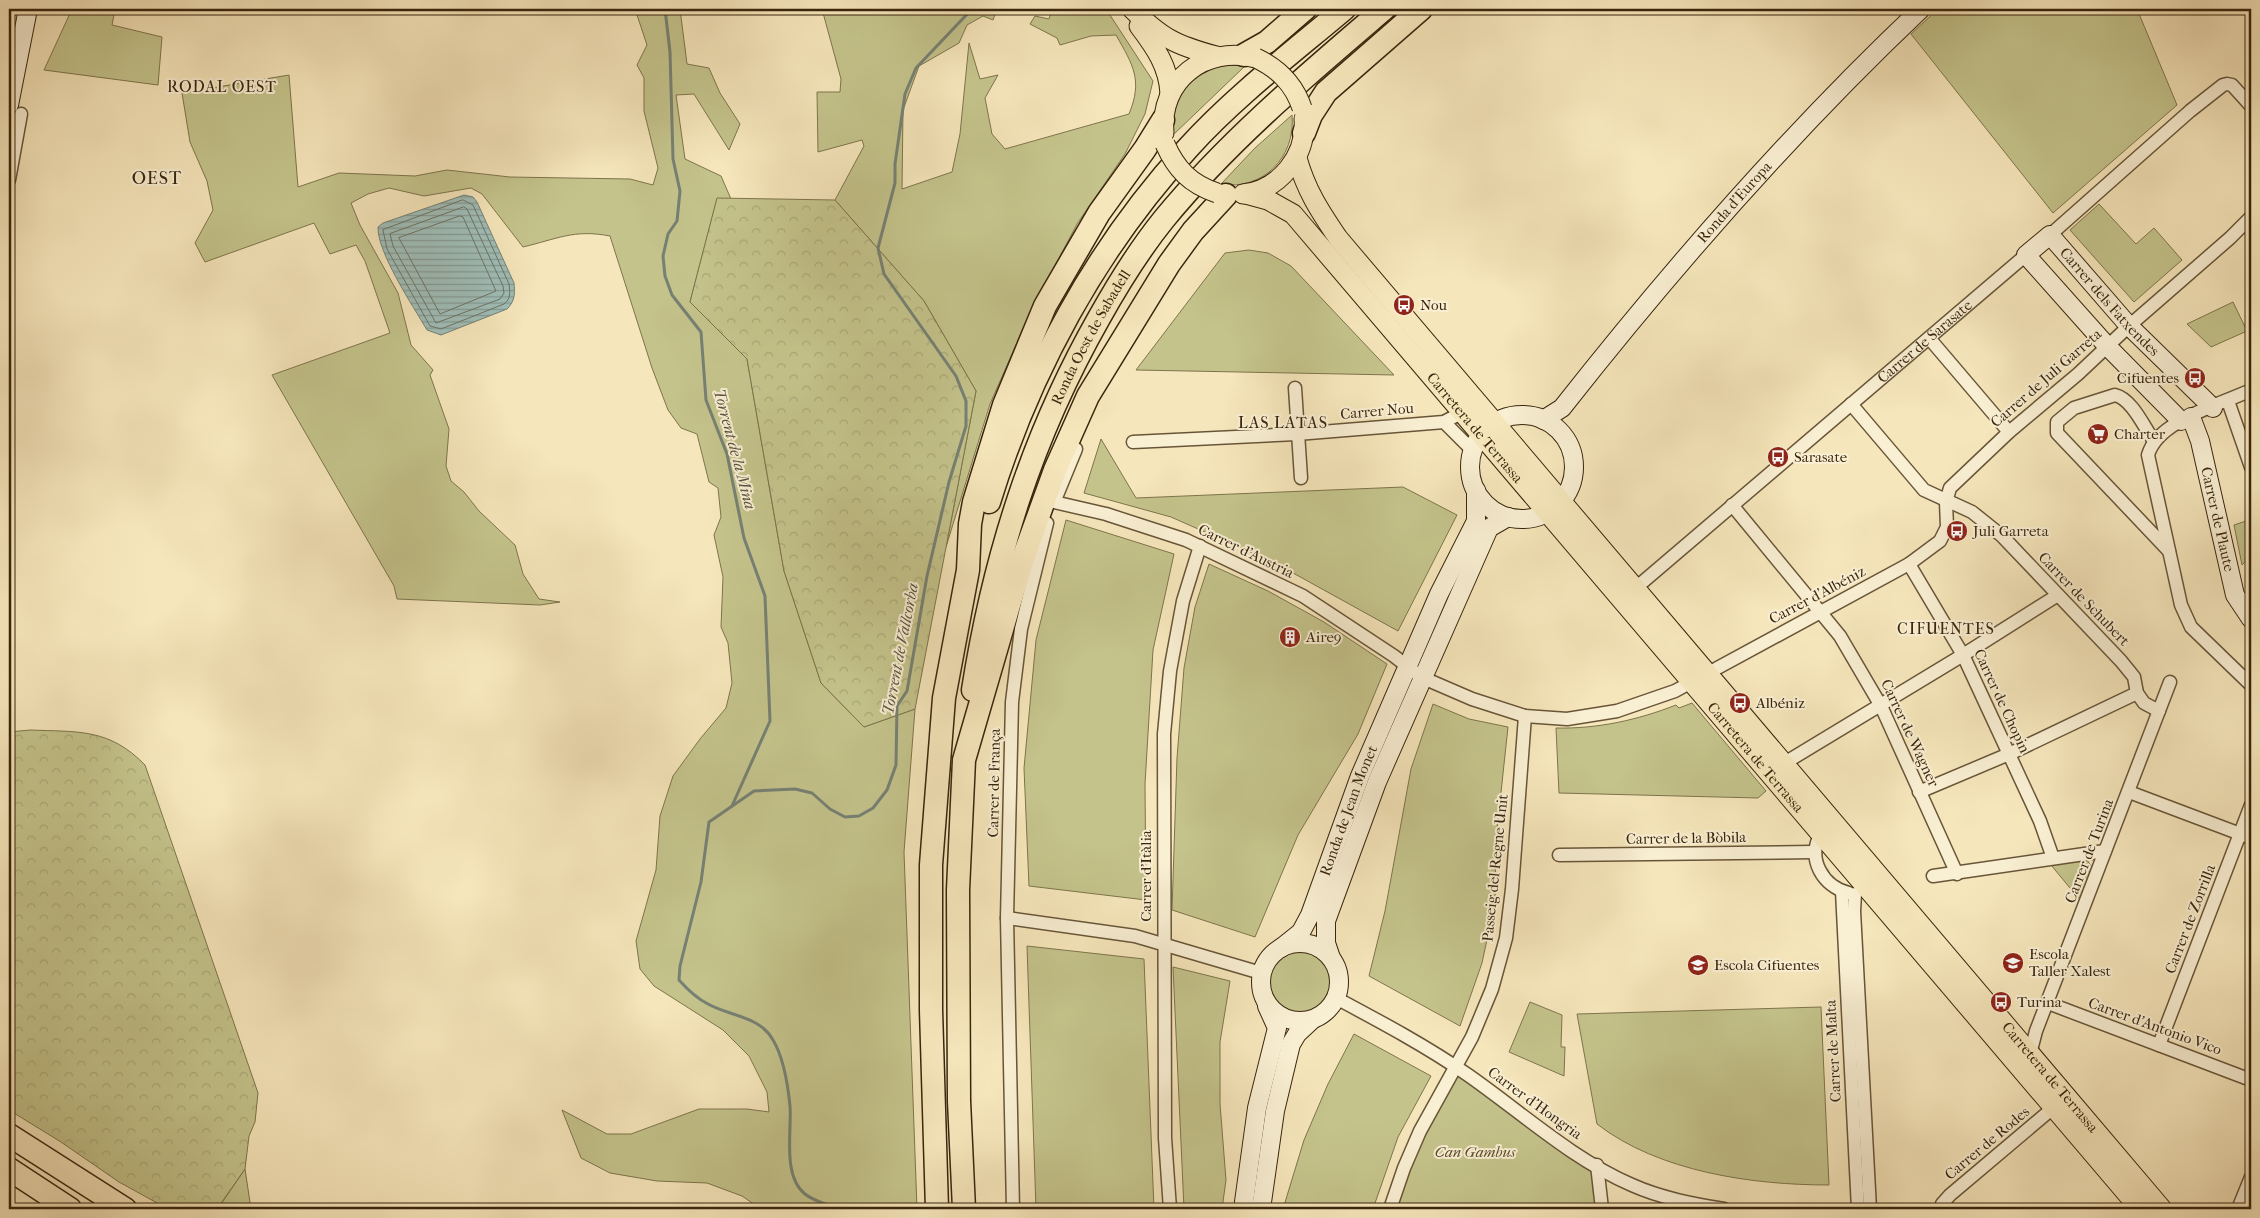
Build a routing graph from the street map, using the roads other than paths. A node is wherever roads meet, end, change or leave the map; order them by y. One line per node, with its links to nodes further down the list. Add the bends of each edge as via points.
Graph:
1 (28, 9): 13 (street)
2 (1127, 9): 11 (main road, via 1162,59 1170,80)
3 (1132, 9): 9 (main road, via 1166,39)
4 (1305, 9): 10 (highway)
5 (1344, 9): 52 (highway, Ronda Oest de Sabadell, via 1259,81 1189,147 1143,201 1103,256 1055,339 1020,417)
6 (1384, 9): 68 (highway, Ronda Oest de Sabadell, via 1209,168 1164,219 1125,272 1078,354 1017,497 995,574 980,642)
7 (1421, 9): 15 (highway, via 1326,92)
8 (1921, 9): 30 (street, Ronda d'Europa, via 1877,50 1764,169 1652,294)
9 (1216, 56): 10 (main road); 11 (main road, via 1189,70)
10 (1250, 56): 15 (main road, bridge, via 1273,67 1294,89 1302,108)
11 (1170, 94): 14 (main road)
12 (2251, 106): 20 (street, Carrer de Sarasate, via 2227,84 2190,110)
13 (15, 109): 17 (street)
14 (1162, 120): 18 (main road, bridge, via 1165,144 1177,167 1203,188); 52 (highway, via 1083,238 1035,328 1004,405 974,502)
15 (1304, 132): 16 (main road)
16 (1297, 158): 18 (main road, via 1274,182); 35 (main road, Carretera de Terrassa, via 1312,200 1338,238)
17 (9, 180)
18 (1229, 194): 25 (highway, via 1193,230); 31 (main road, Carretera de Terrassa, via 1268,200 1294,214)
19 (2251, 217): 22 (street, Carrer de Juli Garreta)
20 (2050, 235): 21 (street, Carrer de Sarasate); 22 (street, Carrer dels Fatxendes)
21 (2026, 255): 23 (street, Carrer de Sarasate); 24 (street, Carrer dels Fatxendes)
22 (2128, 326): 24 (street, Carrer de Juli Garreta); 29 (street, Carrer dels Fatxendes)
23 (1929, 338): 28 (street, Carrer de Sarasate); 37 (street)
24 (2108, 347): 32 (street, Carrer dels Fatxendes); 37 (street, Carrer de Juli Garreta)
25 (1104, 371): 44 (street, Carrer de França); 68 (highway, via 1077,420 1036,521)
26 (1295, 388): 38 (street)
27 (2251, 390): 29 (street)
28 (1851, 404): 45 (street, Carrer de Schubert, via 1924,490); 46 (street, Carrer de Sarasate)
29 (2220, 404): 32 (street); 41 (street)
30 (1562, 408): 33 (street, Ronda d'Europa); 36 (street)
31 (1461, 413): 34 (street, Carrer Nou); 35 (main road)
32 (2186, 419): 40 (street, via 2171,426); 56 (street, Carrer de Plaute, via 2200,441 2235,595)
33 (1543, 420): 35 (street, via 1521,415); 36 (street)
34 (1444, 422): 35 (street); 38 (street, Carrer Nou)
35 (1487, 428): 43 (street, via 1470,466); 47 (main road, Carretera de Terrassa)
36 (1560, 430): 47 (street, via 1568,442 1574,463 1570,485)
37 (2009, 432): 45 (street, Carrer de Juli Garreta, via 1950,488)
38 (1297, 434): 39 (street, Carrer Nou); 42 (street)
39 (1133, 442)
40 (2152, 444): 50 (street, via 2148,455); 50 (street, via 2128,403 2121,397 2074,408 2058,422 2057,433)
41 (2251, 467)
42 (1301, 478)
43 (1476, 490): 48 (street, via 1487,507); 58 (street, Ronda de Jean Monet, via 1476,521)
44 (1054, 502): 49 (street, Carrer d'Austria, via 1106,514); 84 (street, Carrer de França, via 1042,537 1021,629 1012,702)
45 (1946, 502): 51 (street, Carrer d'Albéniz, via 1947,527 1940,541); 54 (street, Carrer de Schubert, via 1972,512 2002,536)
46 (1732, 505): 53 (street, Carrer de Sarasate); 55 (street, Carrer de Wagner)
47 (1554, 506): 48 (street, via 1528,518); 53 (main road, Carretera de Terrassa)
48 (1508, 517): 59 (street, Ronda de Jean Monet, via 1489,528)
49 (1200, 546): 58 (street, Carrer d'Austria, via 1303,596); 85 (street, Carrer d'Itàlia, via 1183,601 1170,671 1164,734)
50 (2169, 551): 62 (street, via 2181,605 2192,627)
51 (1909, 564): 55 (street, Carrer d'Albéniz); 57 (street, Carrer de Chopin)
52 (968, 570): 109 (highway, via 944,698 931,865 931,1019)
53 (1629, 594): 60 (main road, Carretera de Terrassa); 60 (main road, Carretera de Terrassa, via 1662,648)
54 (2058, 595): 57 (street); 63 (street, Carrer de Schubert, via 2134,677)
55 (1822, 612): 60 (street, Carrer d'Albéniz); 64 (street, Carrer de Wagner)
56 (2251, 619)
57 (1964, 655): 64 (street); 67 (street, Carrer de Chopin)
58 (1407, 666): 59 (street); 86 (street, Ronda de Jean Monet, via 1360,776 1310,915 1301,932)
59 (1421, 677): 66 (street, Carrer d'Albéniz, via 1472,699); 87 (street, Ronda de Jean Monet, via 1376,782 1326,921 1325,937)
60 (1699, 678): 66 (street, Carrer d'Albéniz, via 1674,691 1617,711 1567,718); 69 (main road, Carretera de Terrassa); 74 (main road, Carretera de Terrassa)
61 (2170, 682): 65 (street, Carrer de Turina)
62 (2251, 685)
63 (2137, 693): 65 (street, via 2144,703); 67 (street)
64 (1882, 706): 69 (street); 70 (street, Carrer de Wagner)
65 (2159, 711): 71 (street, Carrer de Turina)
66 (1526, 716): 97 (street, Passeig del Regne Unit, via 1506,938 1492,989 1472,1037)
67 (2009, 754): 70 (street); 79 (street, Carrer de Chopin)
68 (964, 760): 110 (highway, via 958,890 959,1101)
69 (1783, 764): 73 (main road, Carretera de Terrassa)
70 (1920, 792): 80 (street, Carrer de Wagner)
71 (2129, 792): 75 (street); 76 (street, Carrer de Turina)
72 (2251, 805): 75 (street, Carrer de Zorrilla)
73 (1840, 832): 74 (street); 82 (main road, Carretera de Terrassa)
74 (1821, 834): 77 (street); 82 (main road, Carretera de Terrassa)
75 (2246, 836): 95 (street, Carrer de Zorrilla)
76 (2105, 851): 79 (street); 91 (street, Carrer de Turina)
77 (1813, 852): 78 (street, Carrer de la Bòbila); 83 (street, via 1815,863 1828,882)
78 (1558, 855)
79 (2053, 858): 80 (street)
80 (1957, 874): 81 (street)
81 (1933, 876)
82 (1867, 887): 83 (street); 94 (main road, Carretera de Terrassa); 99 (main road, Carretera de Terrassa); 119 (street, Carrer de Malta, via 1854,911)
83 (1842, 891): 118 (street, Carrer de Malta)
84 (1007, 918): 85 (street); 111 (street, Carrer de França)
85 (1163, 943): 88 (street); 112 (street, Carrer d'Itàlia, via 1165,1138)
86 (1281, 948): 87 (street, via 1293,943 1307,943); 88 (street, via 1267,960)
87 (1331, 958): 89 (street, via 1340,981)
88 (1261, 973): 90 (street)
89 (1336, 998): 92 (street, via 1323,1015); 97 (street, Carrer d'Hongria)
90 (1266, 1004): 92 (street, via 1275,1014 1291,1021); 113 (street, via 1277,1028 1257,1108)
91 (2048, 1004): 93 (street, Carrer de Turina); 95 (street, Carrer d'Antonio Vico)
92 (1311, 1021): 114 (street, via 1291,1044 1275,1112)
93 (2036, 1031): 94 (street); 96 (street, Carrer de Turina)
94 (2013, 1035): 96 (main road, Carretera de Terrassa)
95 (2159, 1045): 98 (street, Carrer d'Antonio Vico)
96 (2030, 1054): 121 (main road, Carretera de Terrassa)
97 (1455, 1066): 103 (street, Carrer d'Hongria); 115 (street, Passeig del Regne Unit, via 1420,1131)
98 (2251, 1080)
99 (2053, 1108): 106 (street, Carrer de Rodes); 120 (main road, Carretera de Terrassa)
100 (9, 1127): 102 (highway)
101 (9, 1135): 102 (highway)
102 (46, 1157): 108 (highway)
103 (1597, 1165): 116 (street); 117 (street, Carrer d'Hongria, via 1632,1185 1681,1202)
104 (9, 1169): 107 (highway)
105 (2251, 1177): 122 (street)
106 (1942, 1206)
107 (70, 1209)
108 (125, 1209)
109 (937, 1209)
110 (964, 1209)
111 (1013, 1209)
112 (1170, 1209)
113 (1242, 1209)
114 (1261, 1209)
115 (1390, 1209)
116 (1602, 1209)
117 (1724, 1209)
118 (1858, 1209)
119 (1870, 1209)
120 (2140, 1209)
121 (2162, 1209)
122 (2238, 1209)

